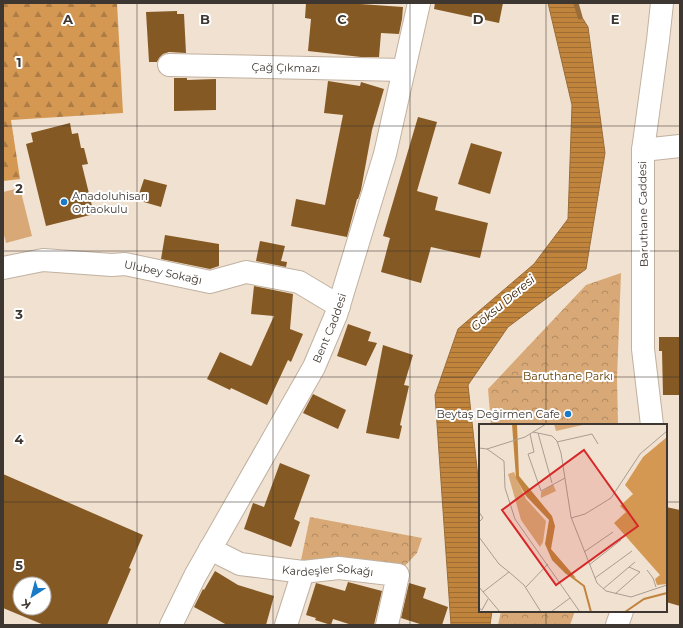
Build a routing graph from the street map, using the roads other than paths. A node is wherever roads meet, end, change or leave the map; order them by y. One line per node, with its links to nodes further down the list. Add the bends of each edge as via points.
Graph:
1 (419, 3): 4 (street, Bent Caddesi)
2 (662, 3): 6 (street, Baruthane Caddesi)
3 (168, 65): 4 (street, Çağ Çıkmazı)
4 (403, 70): 8 (street, Bent Caddesi, via 385,154)
5 (680, 146): 6 (street)
6 (643, 150): 9 (street, Baruthane Caddesi, via 643,349)
7 (3, 268): 8 (street, Ulubey Sokağı, via 43,260 112,266 125,264 210,282 246,272 299,282)
8 (339, 306): 10 (street, Bent Caddesi, via 314,367)
9 (652, 424)
10 (210, 549): 11 (street, Kardeşler Sokağı, via 240,564); 13 (street, Bent Caddesi)
11 (303, 572): 14 (street); 15 (street, Kardeşler Sokağı, via 339,568 398,575)
12 (622, 612): 16 (street)
13 (171, 625)
14 (286, 625)
15 (387, 625)
16 (617, 625)

